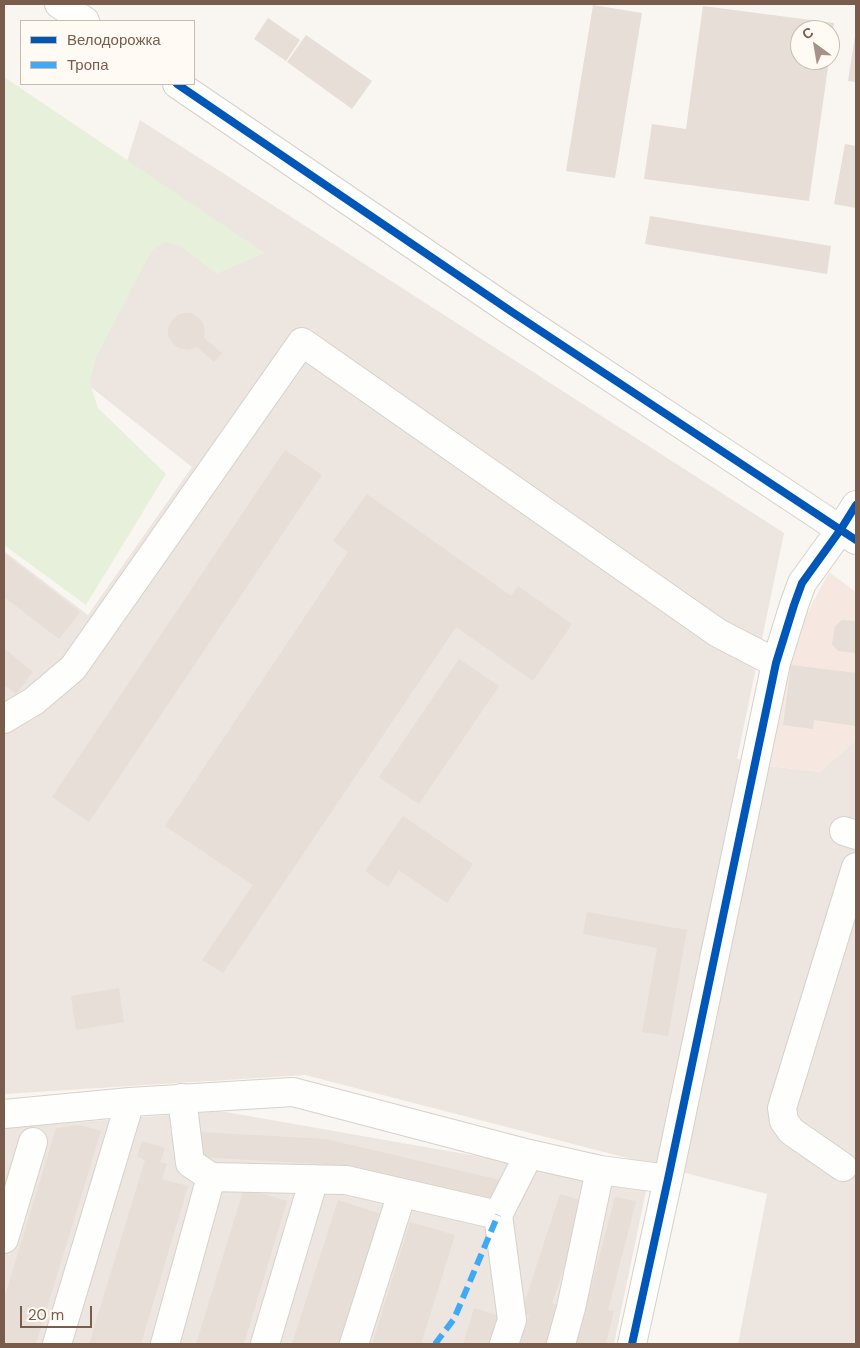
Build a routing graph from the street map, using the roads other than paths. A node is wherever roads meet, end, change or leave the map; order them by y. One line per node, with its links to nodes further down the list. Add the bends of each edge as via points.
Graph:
1 (59, 4): 2 (street)
2 (83, 20)
3 (178, 85): 5 (street, via 512,312)
4 (856, 505): 5 (street)
5 (849, 534): 6 (street, via 802,583)
6 (776, 663): 7 (street, via 718,633 302,342 73,668 34,701); 18 (street)
7 (4, 719)
8 (856, 867): 14 (street, via 782,1108 784,1121 792,1130)
9 (182, 1098): 10 (street); 13 (street, via 293,1092); 16 (street, via 190,1163)
10 (130, 1102): 11 (street); 22 (street)
11 (4, 1114)
12 (33, 1142): 21 (street)
13 (529, 1154): 15 (street); 20 (street)
14 (843, 1166)
15 (600, 1170): 18 (street); 27 (street)
16 (211, 1176): 17 (street); 23 (street)
17 (314, 1179): 19 (street, via 346,1180); 24 (street)
18 (668, 1179): 28 (street)
19 (402, 1193): 20 (street); 25 (street)
20 (498, 1215): 26 (street, via 512,1320)
21 (4, 1234)
22 (57, 1344)
23 (165, 1344)
24 (265, 1344)
25 (354, 1344)
26 (504, 1344)
27 (561, 1344)
28 (632, 1344)

